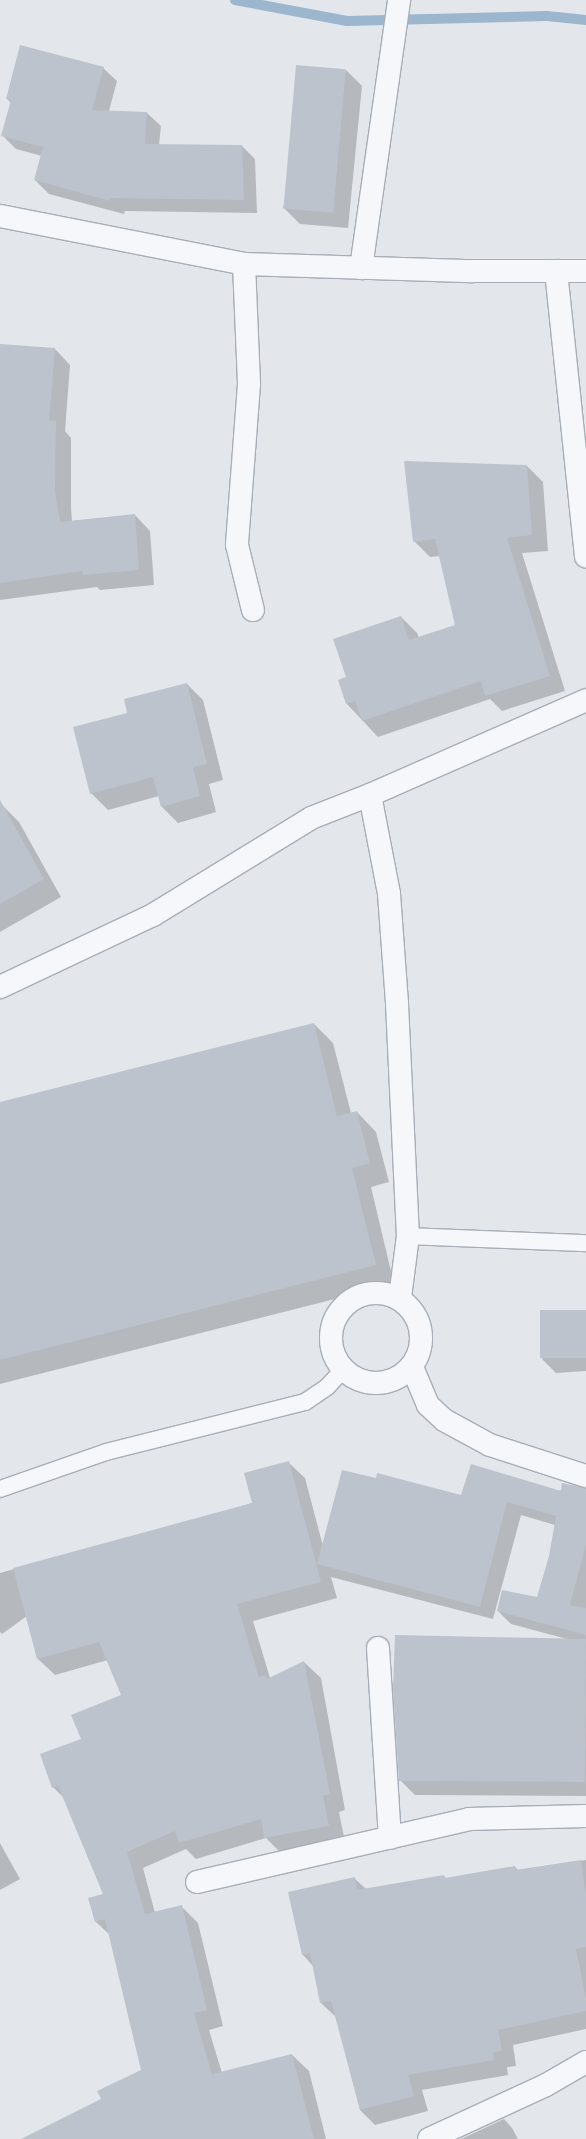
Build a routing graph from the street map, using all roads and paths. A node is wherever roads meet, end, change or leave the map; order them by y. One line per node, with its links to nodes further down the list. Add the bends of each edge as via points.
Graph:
1 (399, 0): 4 (street)
2 (0, 216): 3 (street)
3 (244, 264): 4 (street); 8 (street, via 249,384 238,545)
4 (361, 268): 5 (street)
5 (556, 271): 6 (street); 7 (street)
6 (586, 271)
7 (586, 556)
8 (254, 610)
9 (586, 700): 10 (street)
10 (370, 795): 11 (street, via 311,818 153,915); 12 (street, via 389,894)
11 (0, 986)
12 (408, 1236): 13 (lane); 14 (street)
13 (586, 1243)
14 (400, 1298): 15 (street, via 417,1317 422,1342); 16 (street, via 375,1292 350,1300 334,1321 332,1346)
15 (412, 1366): 16 (street, via 391,1381 378,1382 365,1382); 17 (street, via 428,1405 444,1420 490,1445)
16 (343, 1370): 18 (lane, via 327,1387 305,1402 106,1452)
17 (586, 1476)
18 (0, 1489)
19 (378, 1648): 21 (street)
20 (586, 1816): 21 (street, via 469,1819)
21 (390, 1838): 22 (street)
22 (197, 1882)
23 (586, 2062): 24 (street, via 546,2085)
24 (429, 2139)

